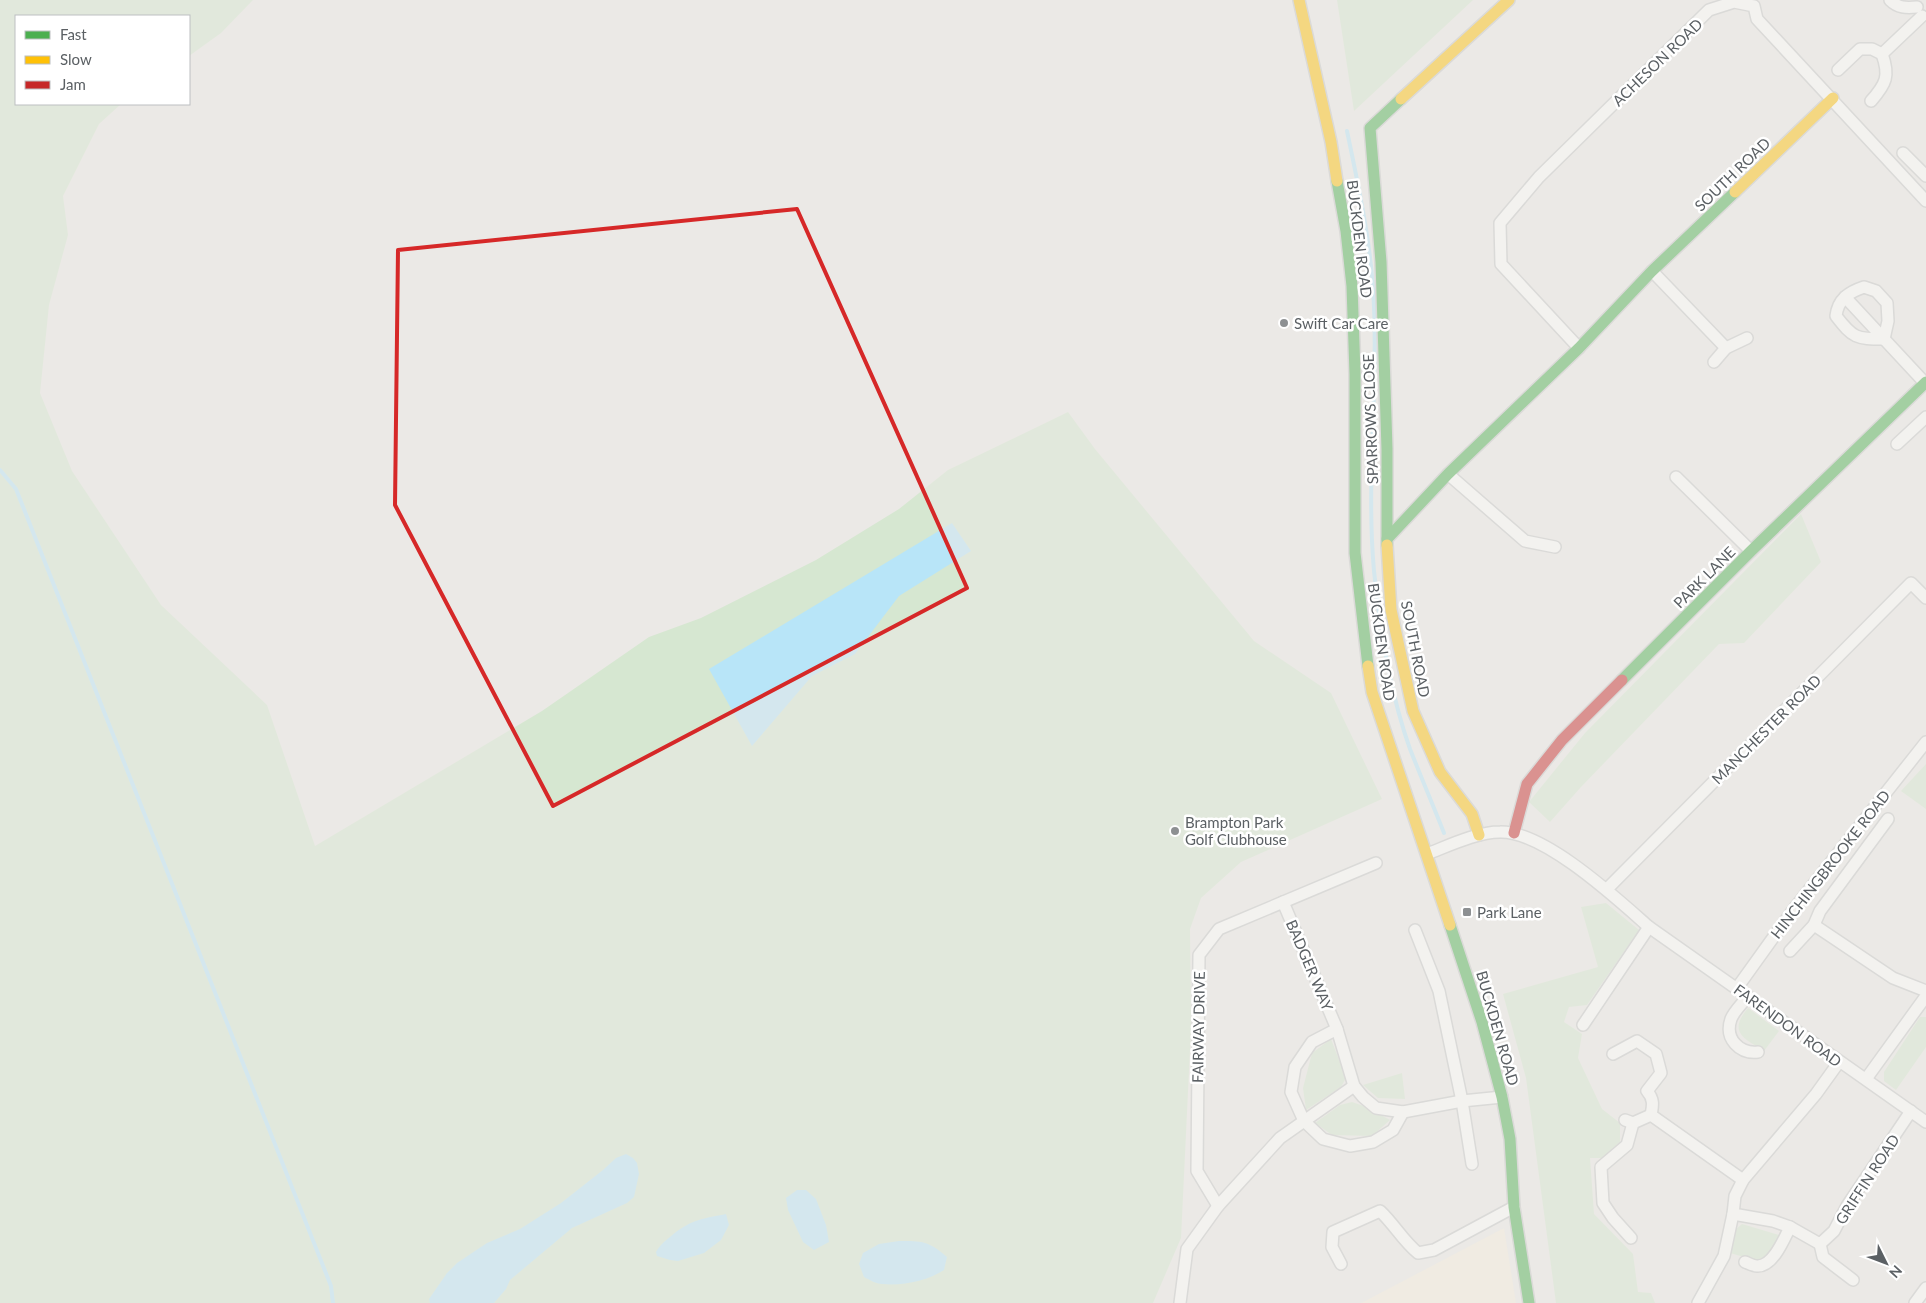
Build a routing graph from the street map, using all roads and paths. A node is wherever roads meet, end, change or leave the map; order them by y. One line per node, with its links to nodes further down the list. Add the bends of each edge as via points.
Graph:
1 (1299, 0): 33 (street, BUCKDEN ROAD, via 1331,142 1352,286 1355,553 1367,664 1372,692)
2 (1509, 0): 25 (street, SPARROWS CLOSE, via 1370,128 1381,270)
3 (1890, 0): 5 (street, via 1896,6)
4 (1755, 3): 8 (street, ACHESON ROAD, via 1757,19); 17 (street, ACHESON ROAD, via 1734,2 1710,10 1539,177 1500,223 1500,264)
5 (1921, 11): 6 (street)
6 (1882, 54): 7 (street, via 1872,49 1860,49); 9 (street, via 1886,67 1885,86)
7 (1838, 70)
8 (1832, 98): 12 (street, ACHESON ROAD); 13 (street, SOUTH ROAD)
9 (1871, 101)
10 (1903, 153): 11 (street)
11 (1926, 176)
12 (1926, 201)
13 (1652, 271): 17 (street, SOUTH ROAD); 18 (street)
14 (1845, 297): 16 (street, PARK LANE); 16 (street, via 1837,306 1836,316 1848,332 1864,339); 16 (street, via 1864,286 1876,291 1887,303 1888,321)
15 (1747, 338): 18 (street)
16 (1884, 338): 20 (street, PARK LANE)
17 (1580, 348): 23 (street, SOUTH ROAD)
18 (1726, 348): 19 (street)
19 (1714, 362)
20 (1926, 383): 27 (street, PARK LANE)
21 (1926, 417): 22 (street)
22 (1897, 444)
23 (1448, 474): 25 (street, SOUTH ROAD); 26 (street, via 1525,541)
24 (1676, 477): 27 (street, PARK LANE)
25 (1387, 538): 32 (street, SOUTH ROAD, via 1391,610 1412,711 1440,772 1472,814)
26 (1555, 547)
27 (1751, 551): 31 (street, PARK LANE, via 1562,740 1528,784)
28 (1926, 598): 35 (street, MANCHESTER ROAD, via 1911,583)
29 (1926, 742): 41 (street, HINCHINGBROOKE ROAD, via 1793,910)
30 (1888, 819): 37 (street, via 1820,911)
31 (1514, 833): 32 (street, FARENDON ROAD); 35 (street, FARENDON ROAD, via 1543,844)
32 (1479, 835): 33 (street, FARENDON ROAD)
33 (1427, 854): 52 (street, BUCKDEN ROAD, via 1482,1022)
34 (1376, 863): 36 (street, FAIRWAY DRIVE)
35 (1607, 890): 38 (street, FARENDON ROAD)
36 (1283, 902): 46 (street, BADGER WAY); 61 (street, FAIRWAY DRIVE, via 1219,930 1199,955 1197,1171)
37 (1814, 925): 40 (street); 42 (street, via 1893,978)
38 (1649, 927): 41 (street, FARENDON ROAD); 45 (street)
39 (1415, 930): 53 (street, via 1439,991)
40 (1790, 951)
41 (1737, 988): 43 (street, FARENDON ROAD)
42 (1926, 991)
43 (1748, 996): 47 (street, via 1731,1019 1730,1030 1739,1049); 49 (street, FARENDON ROAD)
44 (1926, 996): 50 (street)
45 (1583, 1025)
46 (1337, 1029): 51 (street, BADGER WAY); 57 (street, BADGER WAY, via 1312,1042 1295,1067 1291,1092)
47 (1758, 1052)
48 (1612, 1054): 56 (street, via 1637,1041 1656,1054 1662,1072 1647,1091 1654,1105)
49 (1839, 1062): 50 (street, FARENDON ROAD); 60 (street)
50 (1866, 1079): 54 (street, FARENDON ROAD)
51 (1354, 1086): 55 (street, BADGER WAY, via 1376,1108); 57 (street)
52 (1502, 1097): 53 (street, BADGER WAY); 62 (street, BUCKDEN ROAD, via 1510,1139)
53 (1462, 1100): 55 (street, BADGER WAY); 59 (street)
54 (1911, 1111): 58 (street, FARENDON ROAD); 66 (street, GRIFFIN ROAD, via 1847,1206 1834,1231)
55 (1403, 1112): 57 (street, BADGER WAY, via 1394,1130 1372,1142 1350,1146 1323,1139)
56 (1650, 1115): 60 (street); 65 (street, via 1643,1120 1629,1121 1627,1145 1601,1167 1603,1203)
57 (1304, 1121): 61 (street, via 1280,1138)
58 (1926, 1122)
59 (1472, 1164)
60 (1743, 1180): 63 (street, via 1735,1196)
61 (1218, 1206): 71 (street, via 1187,1249)
62 (1514, 1206): 68 (street, via 1434,1250 1418,1253 1380,1211 1333,1232 1332,1247); 72 (street, BUCKDEN ROAD)
63 (1733, 1214): 64 (street); 73 (street, via 1724,1256)
64 (1790, 1227): 66 (street); 67 (street, via 1765,1264 1757,1266)
65 (1630, 1238)
66 (1820, 1244): 69 (street, via 1823,1257)
67 (1745, 1262)
68 (1342, 1264)
69 (1853, 1280)
70 (1926, 1288): 74 (street)
71 (1180, 1303)
72 (1529, 1303)
73 (1698, 1303)
74 (1915, 1303)

